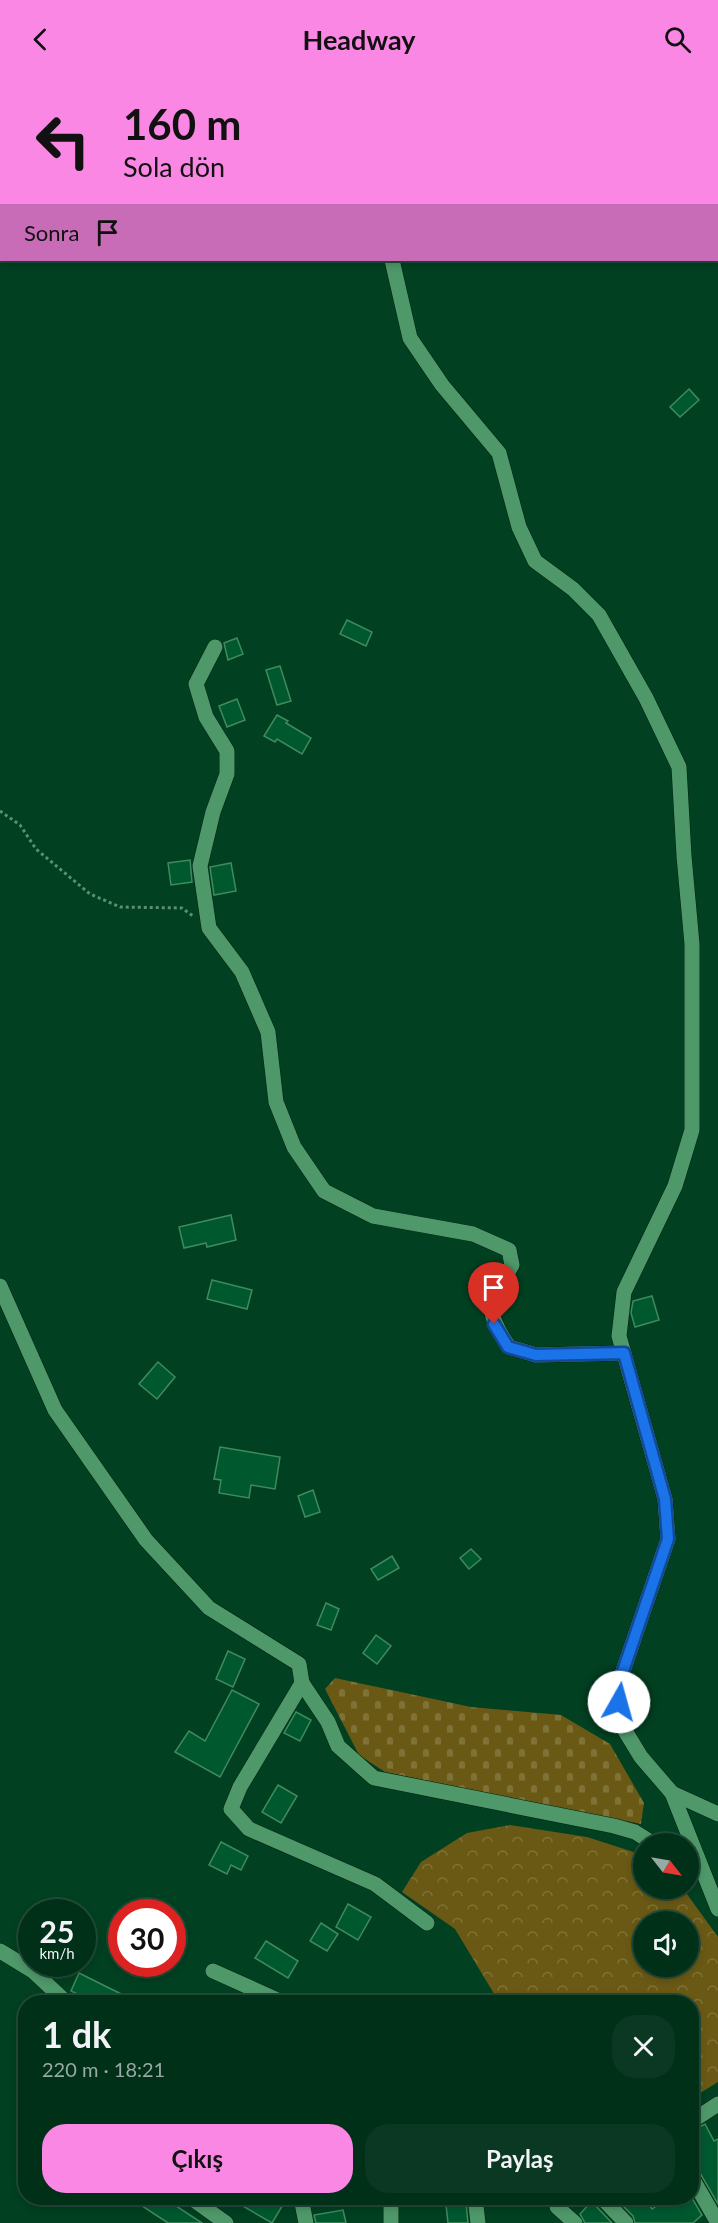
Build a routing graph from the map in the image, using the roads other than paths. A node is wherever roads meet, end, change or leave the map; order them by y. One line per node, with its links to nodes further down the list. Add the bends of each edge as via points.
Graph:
1 (392, 261): 4 (street, via 410,338 442,385 499,453 519,527 535,561 573,589 599,615 679,767 692,944 692,1130 675,1186 624,1293 619,1336)
2 (215, 647): 4 (street, via 196,684 206,717 227,751 227,774 200,866 209,928 242,972 268,1032 276,1102 294,1147 324,1191 373,1216 473,1234 508,1250 512,1265 491,1301 494,1324 508,1347 536,1355)
3 (0, 1286): 5 (street, via 55,1410 146,1540 209,1608 299,1664)
4 (624, 1353): 6 (street, via 665,1499 668,1539 619,1683 619,1721 641,1757)
5 (302, 1683): 8 (street, via 328,1722 338,1746 374,1778); 12 (street, via 231,1809 249,1829 375,1884)
6 (672, 1793): 7 (street); 10 (street)
7 (718, 1814)
8 (637, 1833)
9 (699, 1878): 10 (street)
10 (709, 1886): 11 (street)
11 (718, 1909)
12 (428, 1923)
13 (0, 1951): 15 (street, via 33,1971)
14 (213, 1971): 16 (street)
15 (59, 1995)
16 (266, 1995)
17 (718, 2104): 18 (street)
18 (699, 2116)
19 (699, 2190): 32 (street)
20 (201, 2205): 26 (street)
21 (303, 2205): 27 (street)
22 (391, 2205): 28 (street)
23 (476, 2205): 29 (street)
24 (558, 2205): 30 (street)
25 (609, 2205): 31 (street)
26 (226, 2223)
27 (306, 2223)
28 (391, 2223)
29 (478, 2223)
30 (575, 2223)
31 (626, 2223)
32 (718, 2223)

